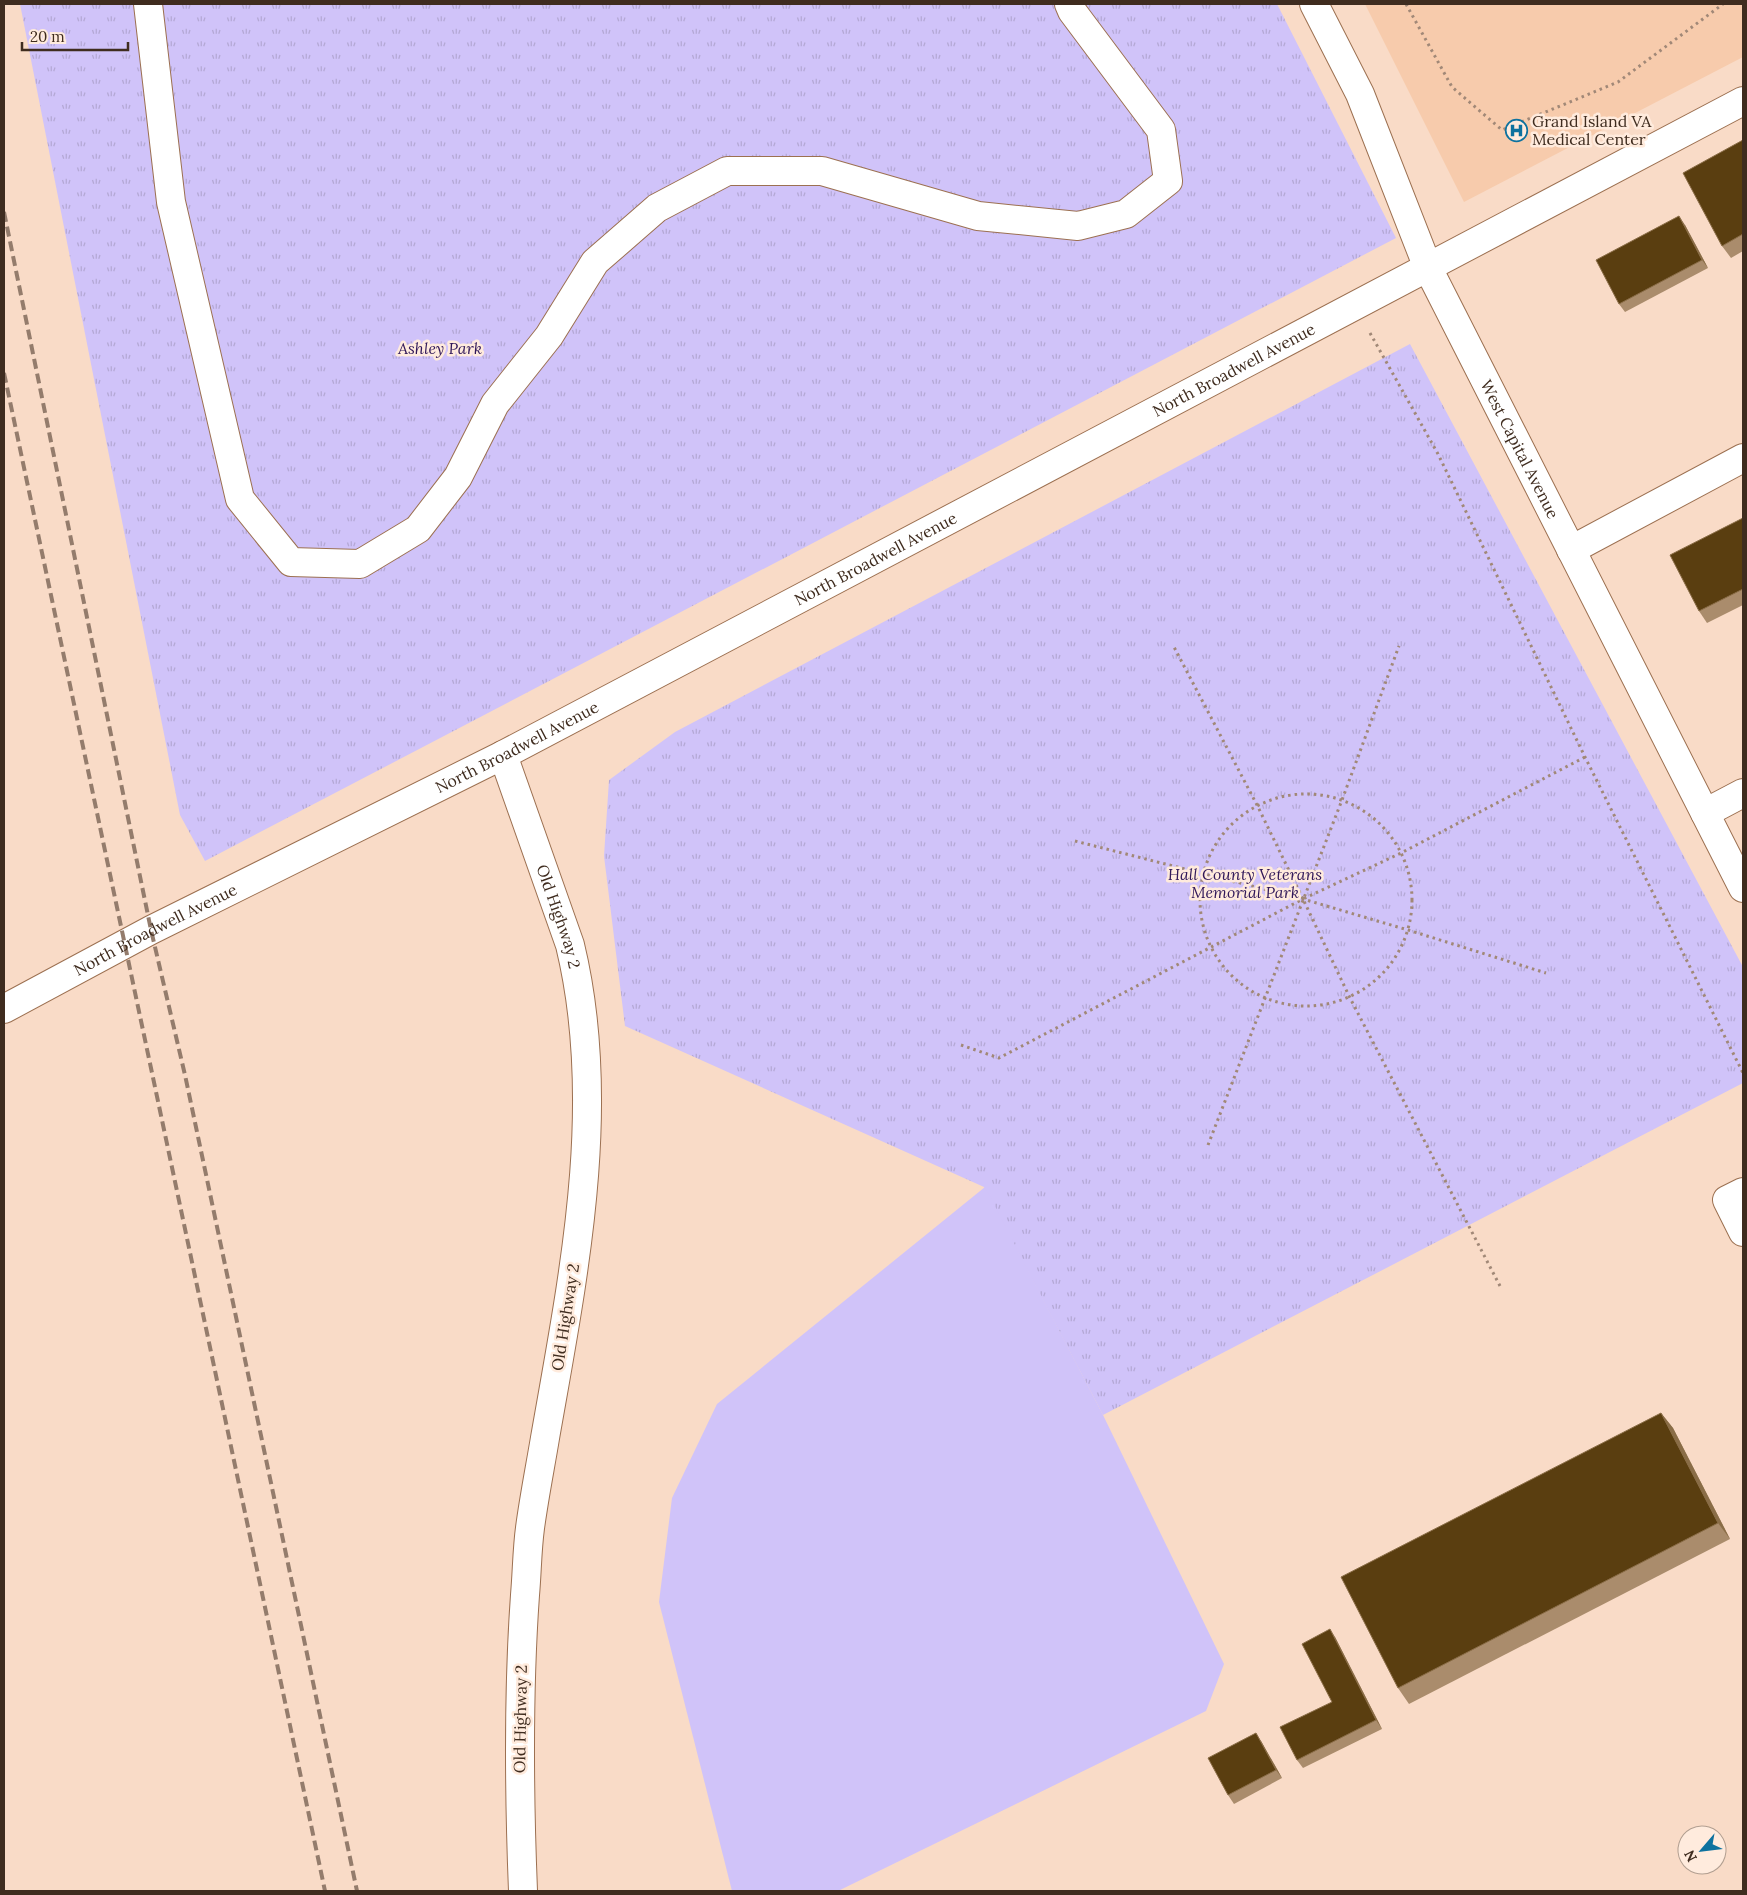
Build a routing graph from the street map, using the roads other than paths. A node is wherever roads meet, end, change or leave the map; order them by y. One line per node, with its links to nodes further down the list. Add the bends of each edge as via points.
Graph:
1 (148, 4): 2 (main road, via 171,202 240,499 291,562 360,564 418,529 458,477 495,404 549,336 596,262 657,208 727,171 822,171 978,216 1078,226 1126,214 1168,182 1161,130)
2 (1069, 4)
3 (1314, 4): 5 (main road, West Capital Avenue, via 1360,94)
4 (1743, 102): 5 (main road, North Broadwell Avenue)
5 (1428, 268): 7 (main road, West Capital Avenue); 8 (main road, North Broadwell Avenue)
6 (1743, 458): 7 (main road)
7 (1571, 550): 10 (main road, West Capital Avenue)
8 (503, 755): 12 (main road, North Broadwell Avenue, via 151,930); 15 (main road, Old Highway 2, via 570,945 578,977 587,1073 584,1185 569,1301 530,1529 522,1641 519,1768)
9 (1743, 793): 10 (main road)
10 (1705, 813): 11 (main road, West Capital Avenue)
11 (1743, 888)
12 (4, 1009)
13 (1743, 1192): 14 (main road, via 1727,1200)
14 (1743, 1232)
15 (523, 1891)

